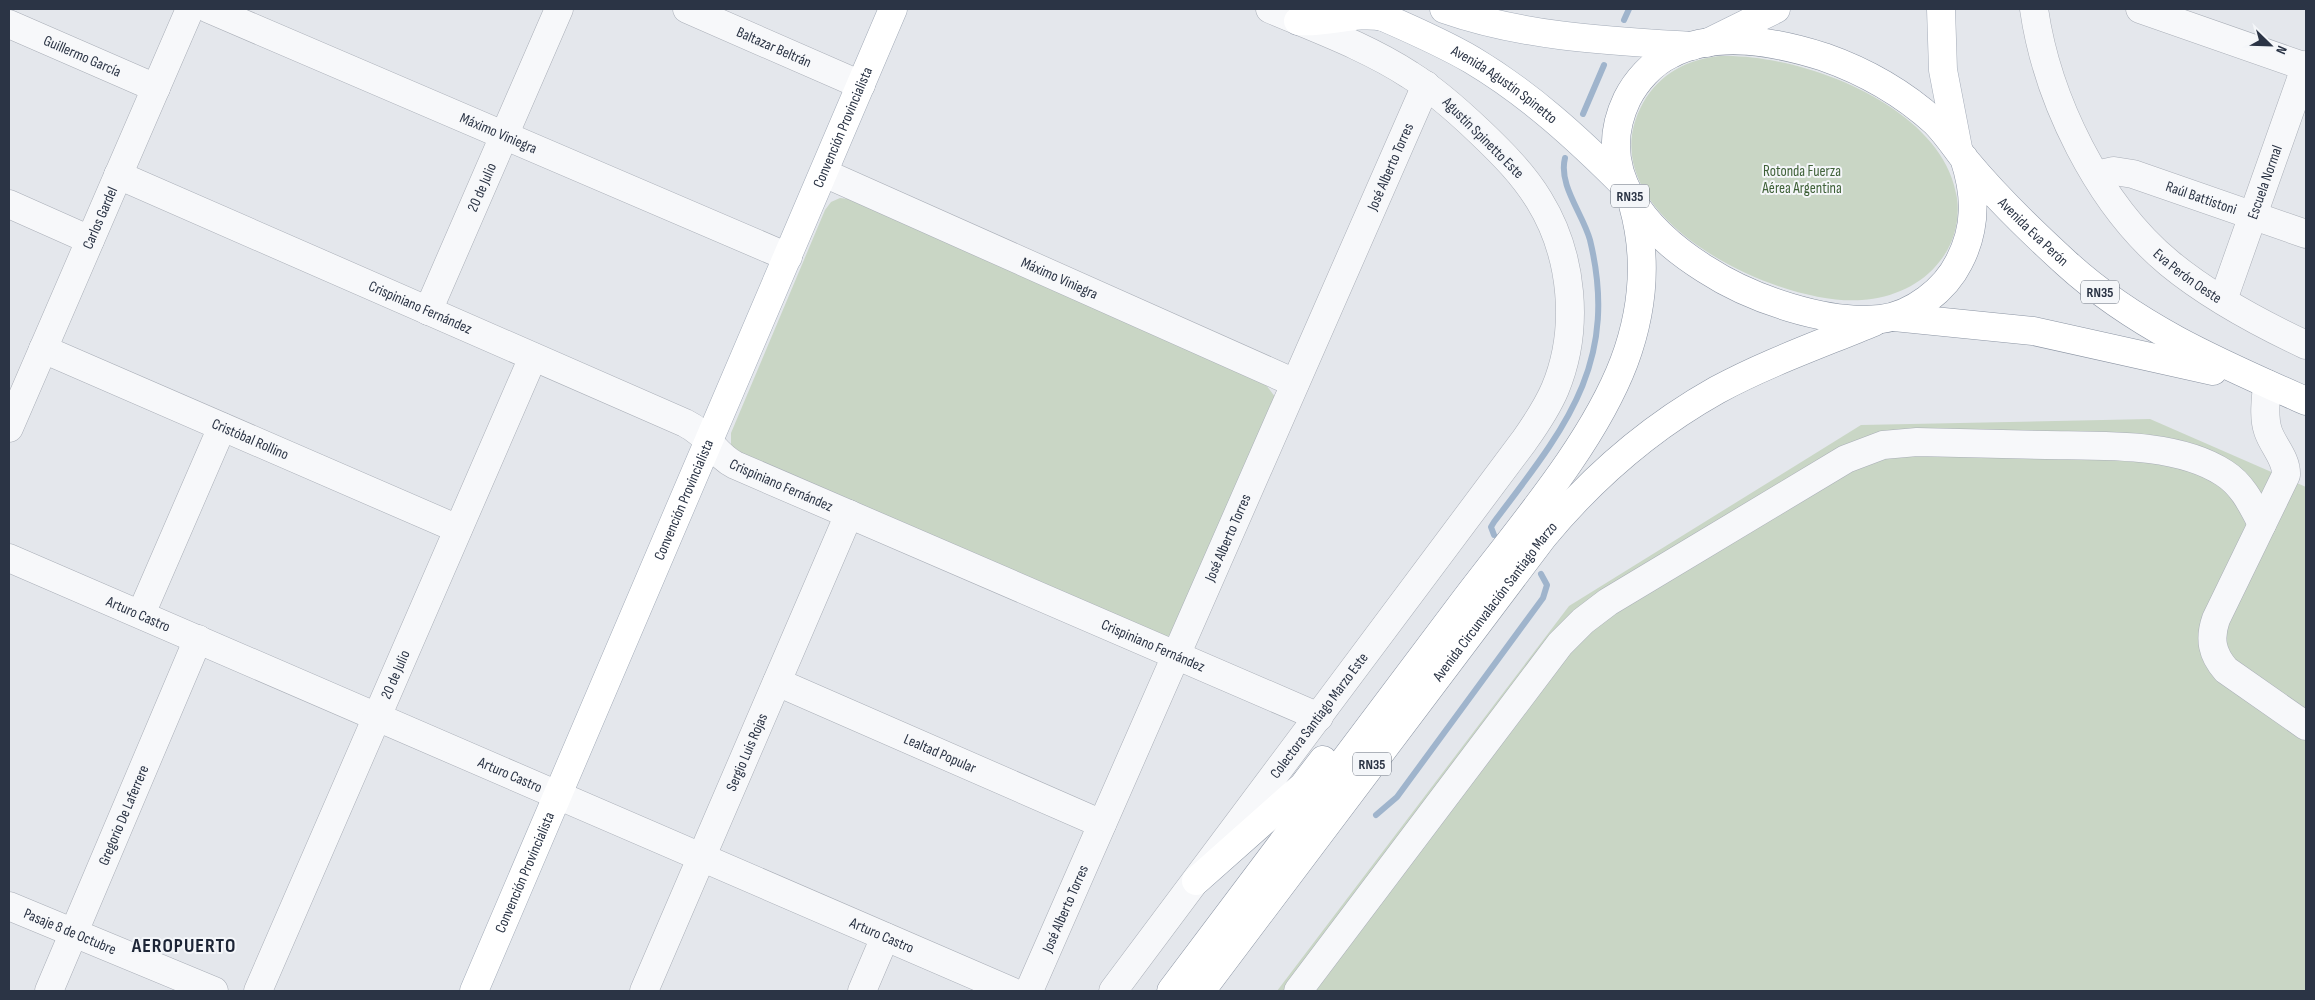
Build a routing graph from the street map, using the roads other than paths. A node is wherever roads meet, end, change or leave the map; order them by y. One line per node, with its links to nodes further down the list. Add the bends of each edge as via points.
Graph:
1 (190, 9): 20 (street, Carlos Gardel)
2 (209, 9): 21 (street, Máximo Viniegra)
3 (560, 9): 21 (street, 20 de Julio)
4 (686, 9): 18 (street, Baltazar Beltrán)
5 (893, 9): 18 (main road, Convención Provincialista)
6 (1270, 9): 14 (street, Agustín Spinetto Este)
7 (1444, 9): 13 (main road, via 1481,20)
8 (1776, 9): 16 (main road)
9 (1941, 9): 22 (main road, via 1943,70)
10 (2034, 9): 25 (street, Eva Perón Oeste, via 2055,91)
11 (2140, 9): 17 (street)
12 (1374, 13): 14 (main road, via 1318,22); 26 (main road, Avenida Agustín Spinetto, via 1457,51 1523,94 1570,132)
13 (1505, 18): 16 (main road, via 1595,40)
14 (1298, 21): 19 (street, Agustín Spinetto Este, via 1382,58)
15 (9, 24): 20 (street, Guillermo García)
16 (1700, 45): 22 (main road, RN35, via 1742,40 1761,42 1829,59 1876,81 1907,101 1935,122); 26 (main road, RN35, via 1672,53 1653,66 1637,83 1626,102 1618,122 1616,144 1617,160)
17 (2306, 67): 28 (street, Escuela Normal)
18 (861, 85): 23 (main road, Convención Provincialista)
19 (1426, 85): 38 (street, José Alberto Torres); 44 (street, Agustín Spinetto Este, via 1451,104 1516,168 1548,216 1562,253 1569,302 1566,350 1556,388)
20 (156, 88): 24 (street, Carlos Gardel)
21 (504, 135): 31 (street, Máximo Viniegra); 33 (street, 20 de Julio)
22 (1961, 153): 34 (main road, RN35, via 1971,184 1974,209 1964,253 1949,278 1933,294 1914,308); 39 (main road, Avenida Eva Perón / RN35, via 2039,237 2114,302 2162,334)
23 (824, 173): 31 (main road, Convención Provincialista); 38 (street, Máximo Viniegra)
24 (118, 175): 30 (street, Carlos Gardel); 33 (street, Crispiniano Fernández)
25 (2096, 175): 28 (street, Raúl Battistoni, via 2114,170 2133,174); 32 (street, Eva Perón Oeste, via 2152,246 2186,276)
26 (1627, 190): 34 (main road, RN35, via 1651,226 1665,240 1724,280 1757,295 1810,312 1845,318); 49 (main road, Avenida Circunvalación Santiago Marzo / RN35, via 1639,232 1642,278 1638,314 1623,364 1608,397 1577,448)
27 (9, 204): 30 (street)
28 (2253, 215): 29 (street, Raúl Battistoni); 32 (street, Escuela Normal)
29 (2306, 234)
30 (90, 240): 36 (street, Carlos Gardel)
31 (788, 257): 43 (main road, Convención Provincialista)
32 (2223, 300): 35 (street, Eva Perón Oeste)
33 (428, 311): 37 (street, Crispiniano Fernández)
34 (1886, 318): 39 (main road, Avenida Eva Perón / RN35, via 2050,334); 64 (main road, Avenida Circunvalación Santiago Marzo / RN35, via 1774,363 1699,400 1648,436 1585,491 1543,537)
35 (2306, 345)
36 (43, 349): 41 (street, Cristóbal Rollino); 42 (street, Carlos Gardel)
37 (533, 357): 43 (street, Crispiniano Fernández, via 686,423); 47 (street, 20 de Julio)
38 (1296, 383): 52 (street, José Alberto Torres)
39 (2267, 384): 40 (main road, Avenida Eva Perón / RN35); 46 (street, via 2265,418 2268,432 2285,464 2285,478)
40 (2306, 400)
41 (222, 427): 47 (street, Cristóbal Rollino); 50 (street)
42 (9, 428)
43 (709, 440): 45 (street, Crispiniano Fernández, via 730,462); 57 (main road, Convención Provincialista)
44 (1524, 441): 55 (street, Colectora Santiago Marzo Este)
45 (849, 514): 52 (street, Crispiniano Fernández); 53 (street, Sergio Luis Rojas)
46 (2262, 524): 56 (street, via 2216,619 2213,651 2226,670); 77 (street, via 2241,488 2226,474 2196,460 2142,449 1912,442 1883,445 1846,459 1608,602 1582,621 1560,644)
47 (458, 529): 54 (street, 20 de Julio)
48 (9, 558): 50 (street, Arturo Castro)
49 (1494, 562): 60 (main road, via 1407,650 1303,786); 74 (main road, Avenida Circunvalación Santiago Marzo / RN35)
50 (141, 614): 51 (street, Arturo Castro)
51 (198, 639): 54 (street, Arturo Castro); 62 (street, Gregorio De Laferrere)
52 (1176, 655): 55 (street, Crispiniano Fernández); 58 (street, José Alberto Torres)
53 (777, 682): 58 (street, Lealtad Popular); 59 (street, Sergio Luis Rojas)
54 (377, 716): 57 (street, Arturo Castro); 67 (street, 20 de Julio)
55 (1319, 716): 60 (street, Colectora Santiago Marzo Este)
56 (2306, 726)
57 (558, 794): 59 (street, Arturo Castro); 68 (main road, Convención Provincialista)
58 (1102, 824): 72 (street, José Alberto Torres)
59 (702, 857): 63 (street, Arturo Castro); 69 (street, Sergio Luis Rojas)
60 (1196, 881): 73 (street, Colectora Santiago Marzo Este)
61 (9, 906): 62 (street, Pasaje 8 de Octubre)
62 (74, 933): 65 (street, Gregorio De Laferrere); 66 (street, Pasaje 8 de Octubre)
63 (885, 937): 70 (street); 71 (street, Arturo Castro)
64 (1230, 953): 75 (main road, Avenida Circunvalación Santiago Marzo / RN35); 76 (street)
65 (50, 991)
66 (214, 991)
67 (258, 991)
68 (474, 991)
69 (644, 991)
70 (862, 991)
71 (1012, 991)
72 (1029, 991)
73 (1113, 991)
74 (1171, 991)
75 (1201, 991)
76 (1216, 991)
77 (1298, 991)

